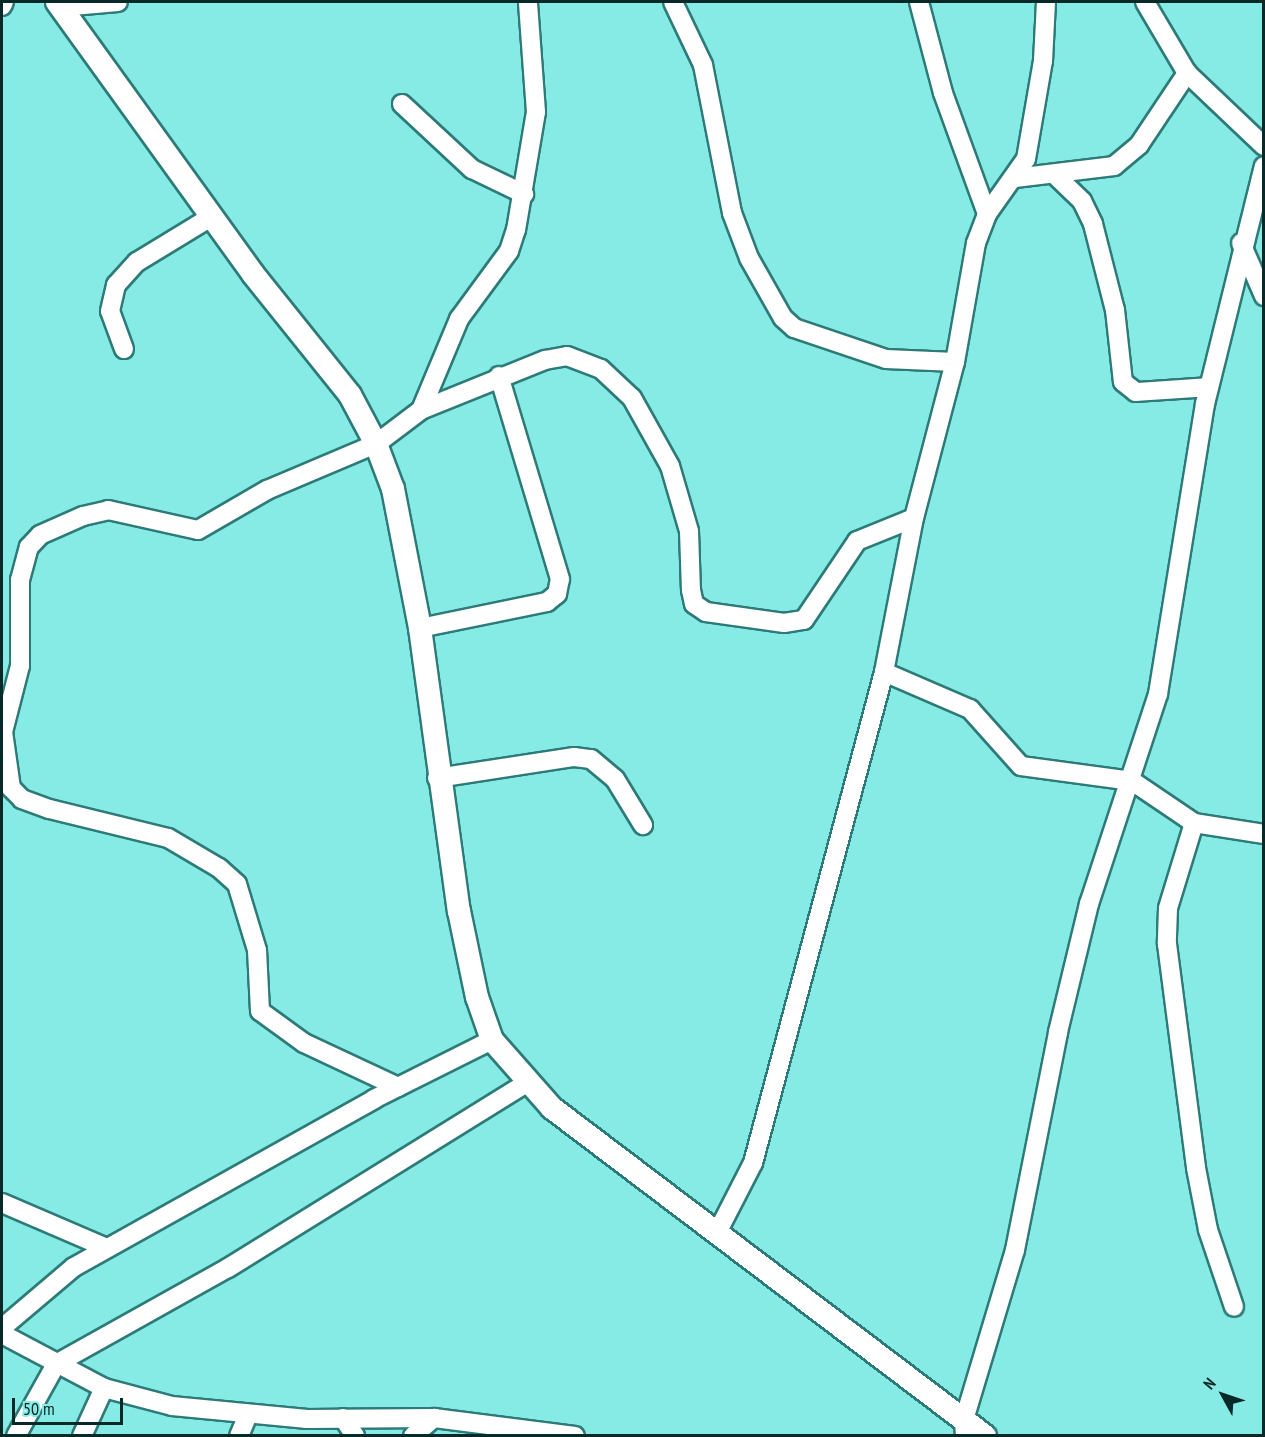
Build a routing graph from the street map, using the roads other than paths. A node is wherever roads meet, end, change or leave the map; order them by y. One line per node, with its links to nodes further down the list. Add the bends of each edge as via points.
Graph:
1 (4, 2): 9 (street)
2 (117, 2): 8 (street)
3 (528, 2): 16 (street, via 536,112)
4 (673, 2): 22 (street, via 703,65 732,213 749,258 783,318 794,328 886,359)
5 (919, 2): 17 (street, via 943,93)
6 (1046, 2): 15 (street, via 1034,122 1026,159)
7 (1145, 2): 10 (street)
8 (59, 4): 18 (street)
9 (2, 6)
10 (1187, 73): 12 (street); 14 (street, via 1126,158 1114,166)
11 (402, 104): 16 (street, via 472,169)
12 (1263, 146)
13 (1263, 166): 19 (street)
14 (1054, 174): 15 (street); 24 (street, via 1082,201 1093,224 1115,310 1123,382 1136,392)
15 (1015, 178): 17 (street)
16 (524, 194): 25 (street, via 509,251 459,319)
17 (987, 214): 22 (street, via 965,288)
18 (211, 217): 21 (street, via 137,262 116,285 110,311); 26 (street, via 350,395)
19 (1241, 243): 20 (street); 24 (street)
20 (1263, 296)
21 (124, 349)
22 (955, 362): 27 (street)
23 (499, 376): 25 (street); 27 (street, via 567,356 596,365 632,398 670,466 689,531 694,604 706,612 784,623 804,620 857,541); 28 (street, via 560,579 557,594 547,602)
24 (1209, 387): 32 (street, via 1158,694)
25 (421, 410): 26 (street)
26 (376, 444): 28 (street, via 393,489); 30 (street, via 267,490 198,530 108,510 40,534 23,563 20,666)
27 (914, 518): 29 (street)
28 (420, 628): 31 (street)
29 (884, 672): 32 (street, via 970,709 1021,766); 40 (street, via 753,1163)
30 (4, 708): 38 (street, via 4,760 11,788 22,799 168,838 219,868 237,884 257,950 260,1011 304,1043)
31 (437, 778): 34 (street, via 574,757 591,759 615,779); 36 (street, via 477,997)
32 (1132, 781): 33 (street); 50 (street, via 1089,904 1058,1032 1015,1250)
33 (1194, 823): 35 (street); 42 (street, via 1168,908 1167,944 1196,1168 1208,1230)
34 (643, 825)
35 (1263, 834)
36 (492, 1040): 37 (street); 38 (street)
37 (526, 1083): 40 (street); 45 (street, via 228,1268)
38 (398, 1087): 41 (street)
39 (2, 1203): 41 (street)
40 (717, 1233): 50 (street)
41 (107, 1248): 43 (street, via 57,1278)
42 (1234, 1307)
43 (2, 1328)
44 (2, 1334): 45 (street)
45 (56, 1364): 46 (street); 51 (street)
46 (104, 1388): 47 (street, via 172,1406); 52 (street)
47 (248, 1415): 48 (street); 53 (street)
48 (343, 1418): 49 (street); 54 (street)
49 (434, 1418): 55 (street); 56 (street)
50 (965, 1428): 57 (street)
51 (16, 1436)
52 (82, 1436)
53 (239, 1436)
54 (355, 1436)
55 (413, 1436)
56 (575, 1436)
57 (985, 1436)

